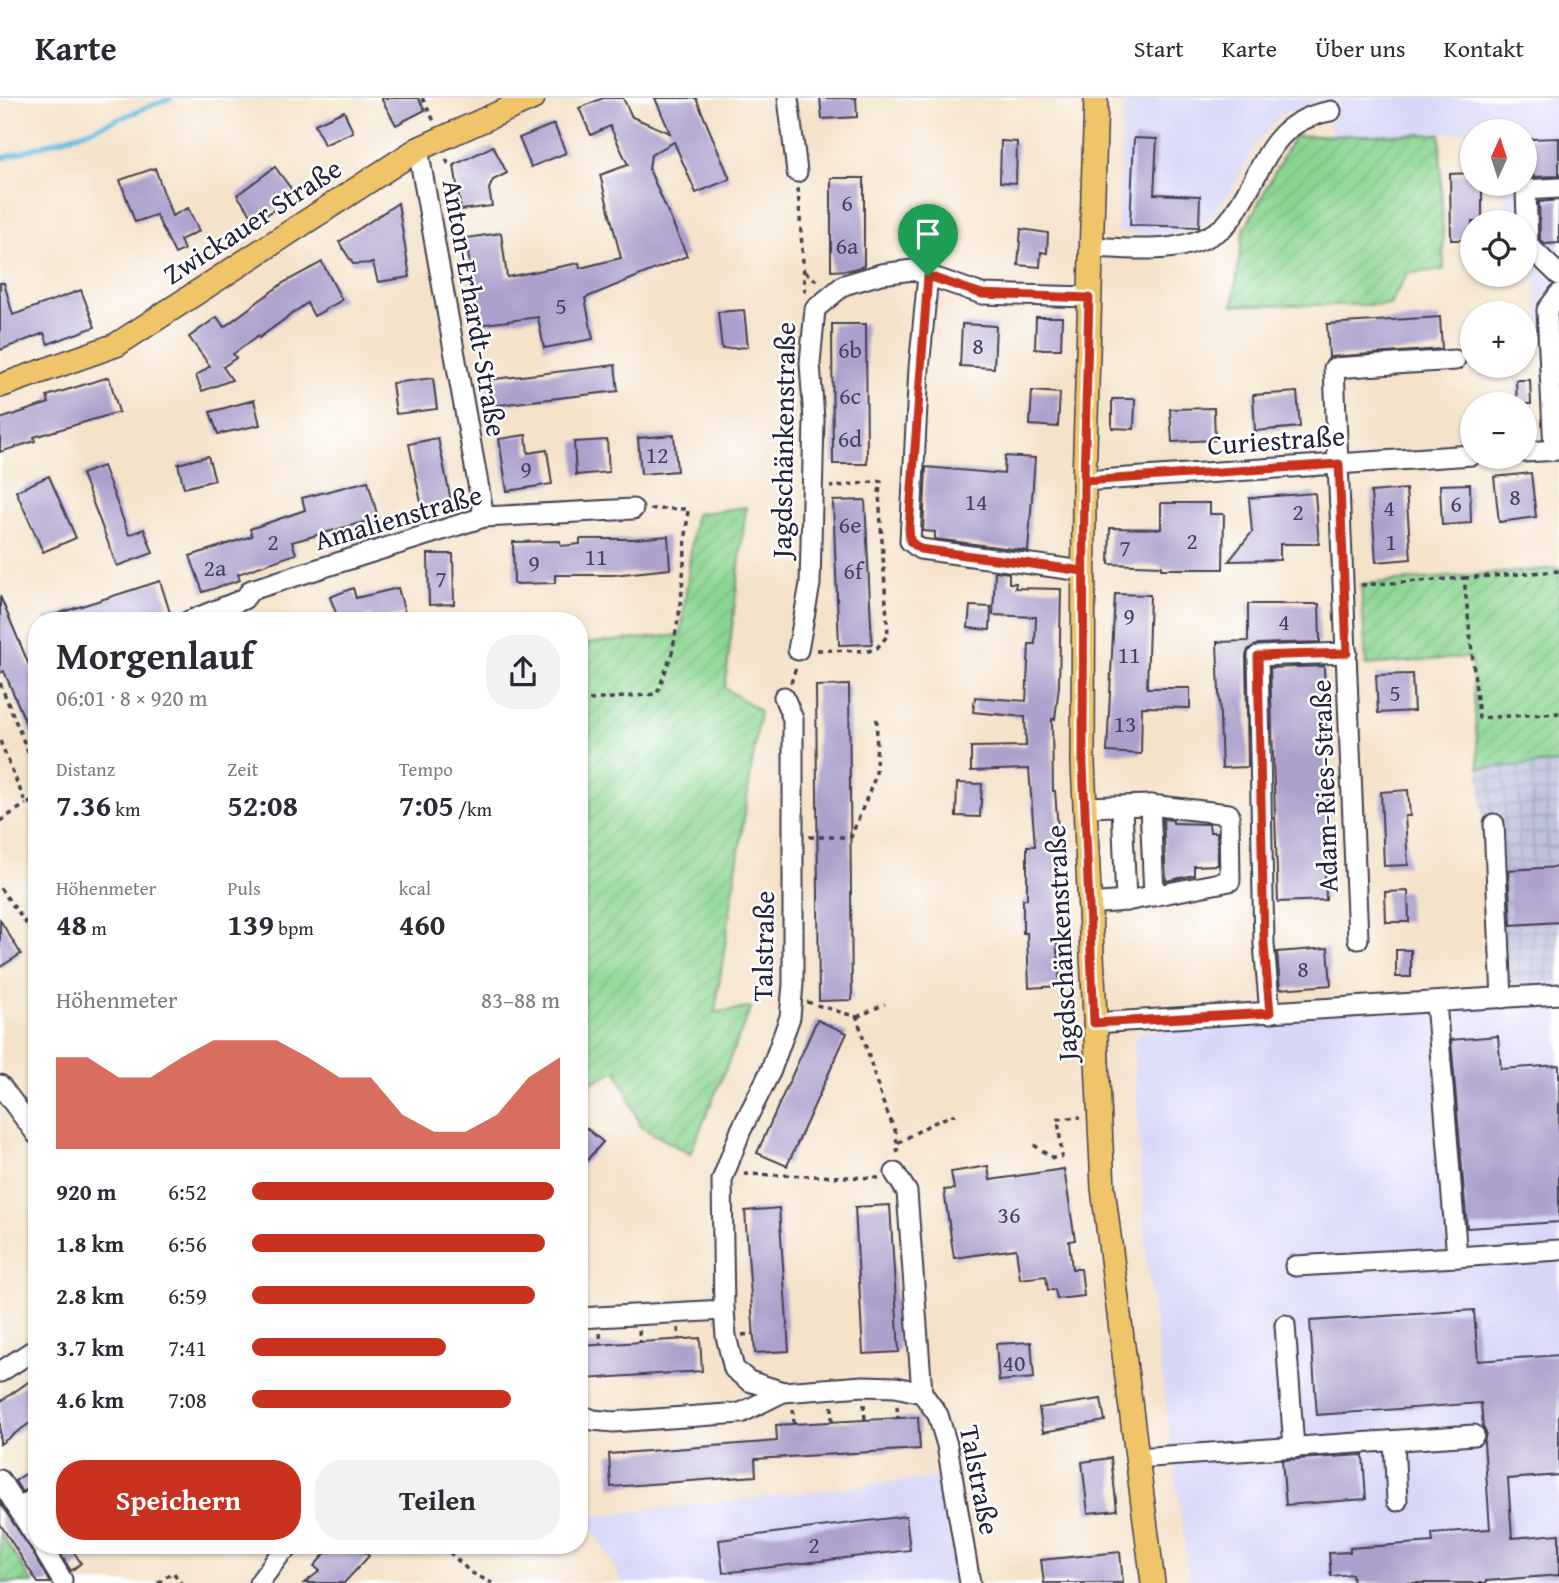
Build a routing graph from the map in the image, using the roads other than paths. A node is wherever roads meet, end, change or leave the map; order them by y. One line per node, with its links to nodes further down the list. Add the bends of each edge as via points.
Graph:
1 (533, 98): 5 (main road, Zwickauer Straße)
2 (788, 98): 6 (street)
3 (1096, 98): 8 (main road, Jagdschänkenstraße)
4 (1331, 111): 8 (street, via 1285,130 1223,227 1171,248)
5 (418, 149): 14 (main road, Zwickauer Straße, via 116,345); 21 (street, Anton-Erhardt-Straße)
6 (797, 172)
7 (1559, 188): 9 (street, via 1526,190 1528,245)
8 (1091, 247): 12 (main road, Jagdschänkenstraße)
9 (1559, 275)
10 (928, 276): 12 (street, Jagdschänkenstraße, via 982,294); 22 (street, via 910,541 920,549); 24 (street, Jagdschänkenstraße, via 913,270 881,274 844,285 815,309 810,363 814,420 810,584)
11 (1559, 294): 15 (street, via 1547,310)
12 (1089, 298): 19 (main road, Jagdschänkenstraße)
13 (1455, 360): 18 (street, Adam-Ries-Straße, via 1334,368)
14 (0, 386)
15 (1557, 450): 16 (street)
16 (1537, 451)
17 (1460, 457): 18 (street, Curiestraße)
18 (1339, 464): 19 (street, Curiestraße); 25 (street, Adam-Ries-Straße)
19 (1084, 481): 22 (main road, Jagdschänkenstraße)
20 (633, 509): 21 (street, Amalienstraße)
21 (484, 517): 23 (street, Amalienstraße, via 251,590 244,599)
22 (1083, 571): 28 (main road, Jagdschänkenstraße)
23 (212, 612)
24 (798, 650)
25 (1347, 653): 32 (street, Adam-Ries-Straße); 36 (street, via 1258,656 1264,944)
26 (784, 697): 44 (street, Talstraße, via 793,719 792,998 771,1070 722,1180)
27 (1136, 806): 28 (street); 30 (street); 30 (street); 30 (street, via 1229,814 1230,881)
28 (1084, 807): 31 (main road, Jagdschänkenstraße)
29 (1494, 824): 34 (street)
30 (1139, 899): 31 (street)
31 (1089, 904): 37 (main road, Jagdschänkenstraße)
32 (1358, 939)
33 (1559, 994): 34 (street)
34 (1502, 998): 35 (street)
35 (1436, 1002): 36 (street); 42 (street)
36 (1270, 1013): 37 (street)
37 (1094, 1023): 55 (main road, Jagdschänkenstraße, via 1103,1188)
38 (0, 1085): 39 (street)
39 (28, 1123)
40 (895, 1173): 50 (street, Talstraße, via 907,1192)
41 (1559, 1250): 42 (street)
42 (1457, 1257): 43 (street)
43 (1295, 1266)
44 (724, 1310): 45 (street); 49 (street, Talstraße, via 734,1369 750,1381)
45 (588, 1318)
46 (1285, 1325): 54 (street)
47 (28, 1354): 48 (street)
48 (0, 1372)
49 (783, 1392): 50 (street, Talstraße, via 863,1386); 51 (street, Talstraße, via 741,1413 612,1422)
50 (922, 1393): 65 (street, Talstraße, via 938,1415 947,1445)
51 (588, 1418)
52 (1474, 1435): 53 (street)
53 (1394, 1441): 54 (street); 57 (street)
54 (1294, 1448): 55 (street)
55 (1137, 1458): 66 (main road, Jagdschänkenstraße)
56 (0, 1480): 59 (street)
57 (1397, 1501)
58 (28, 1502): 59 (street)
59 (19, 1509): 60 (street)
60 (28, 1524)
61 (46, 1554): 63 (street)
62 (279, 1554): 64 (street)
63 (62, 1580)
64 (259, 1583)
65 (970, 1583)
66 (1153, 1583)

